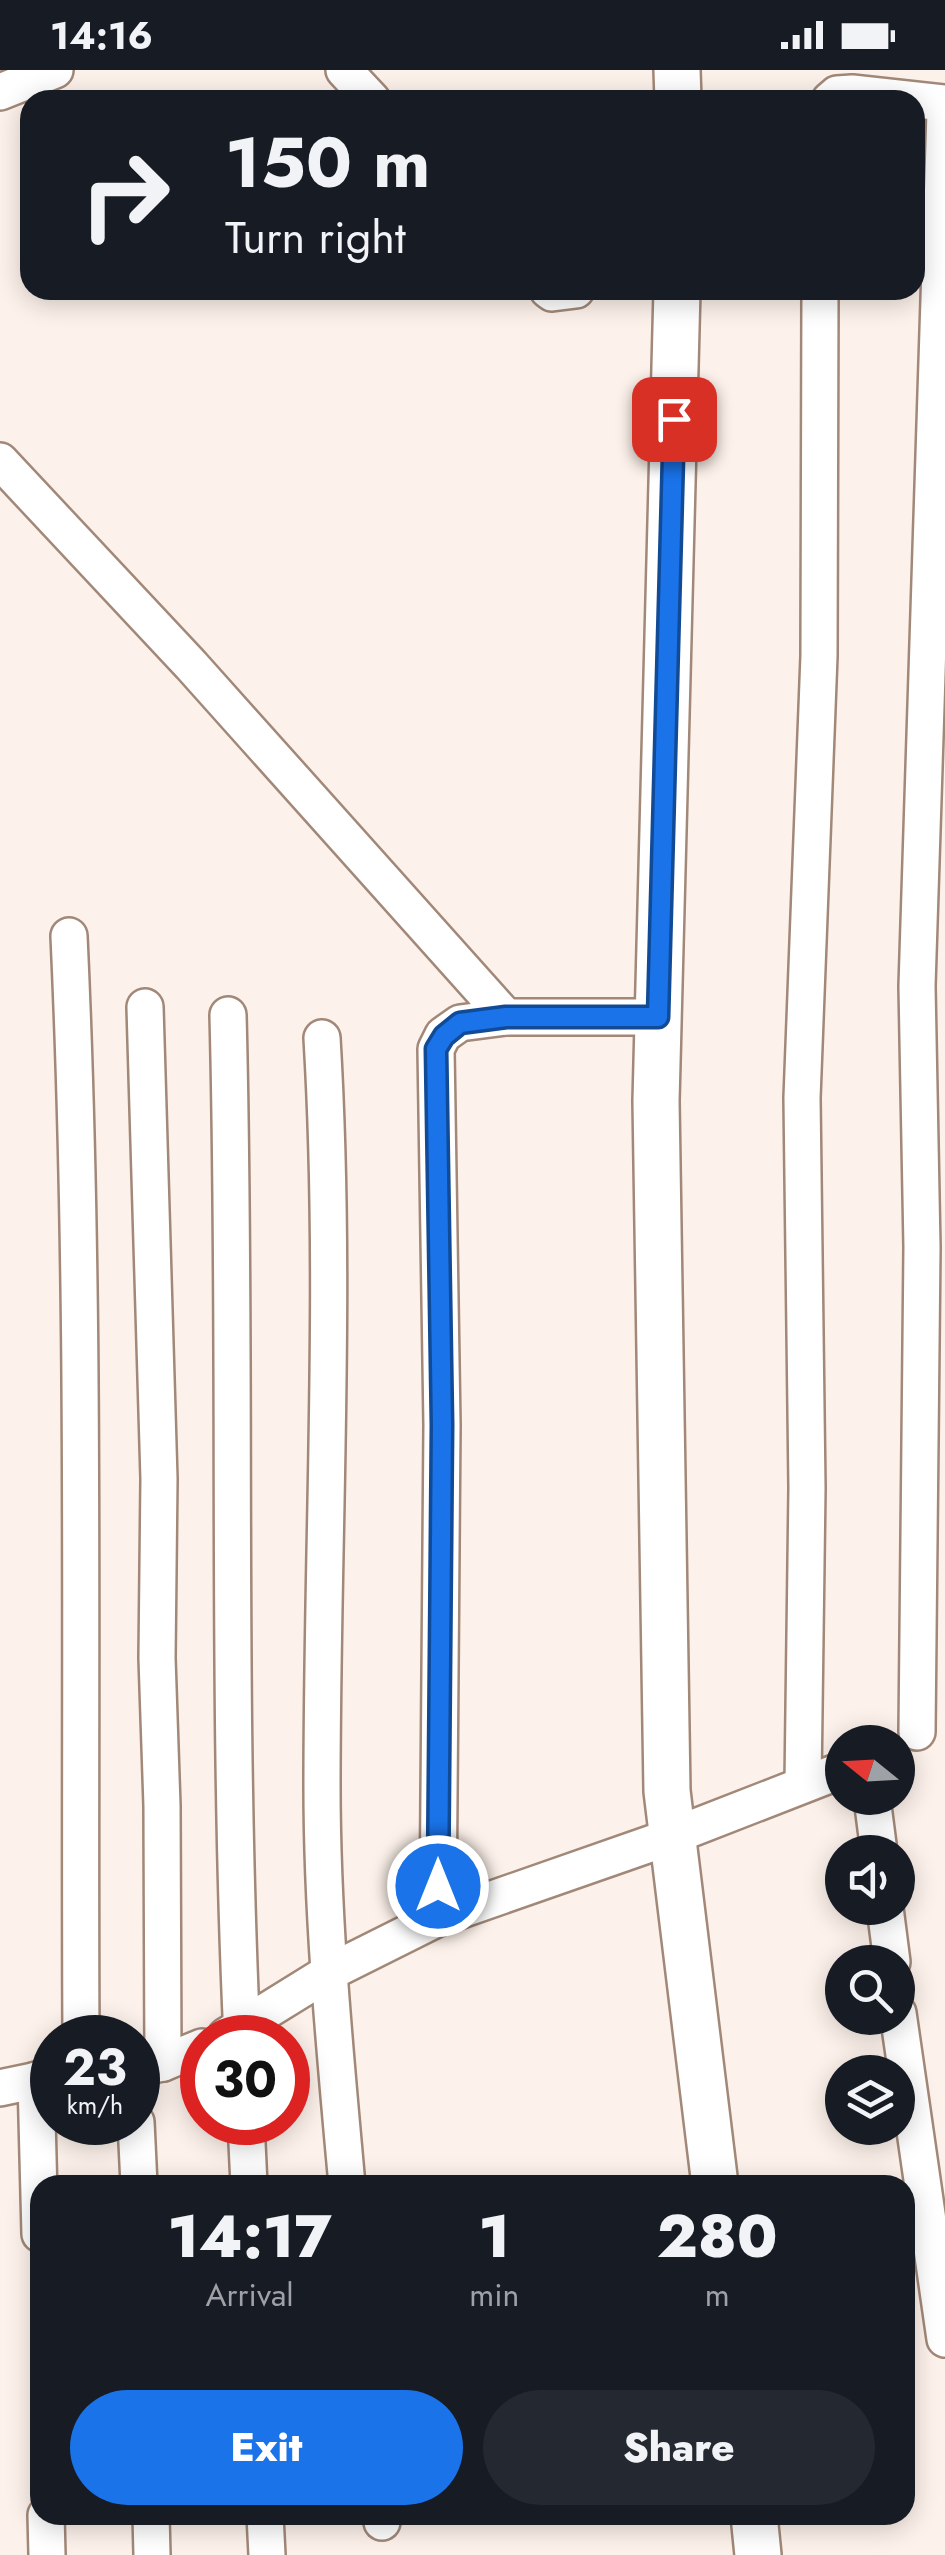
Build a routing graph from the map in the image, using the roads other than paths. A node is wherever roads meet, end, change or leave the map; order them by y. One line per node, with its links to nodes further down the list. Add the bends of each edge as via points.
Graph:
1 (55, 70): 4 (street)
2 (344, 70): 3 (street)
3 (363, 90)
4 (0, 92)
5 (945, 112): 15 (street, via 917,986)
6 (676, 300): 13 (street)
7 (820, 300): 17 (street, via 819,656 802,1098)
8 (0, 461): 12 (street)
9 (69, 936): 21 (street, via 82,1298)
10 (145, 1007): 22 (street, via 162,1806)
11 (228, 1014): 23 (street)
12 (506, 1017): 13 (street); 19 (street, via 460,1023 436,1049 442,1425)
13 (658, 1017): 18 (street)
14 (322, 1038): 20 (street, via 330,1299 322,1771)
15 (920, 1730)
16 (825, 1776): 17 (street)
17 (803, 1784): 18 (street)
18 (670, 1837): 19 (street); 35 (street)
19 (438, 1918): 20 (street)
20 (328, 1973): 24 (street); 34 (street)
21 (81, 2015)
22 (152, 2015)
23 (235, 2015)
24 (264, 2015)
25 (901, 2035): 36 (street)
26 (30, 2081): 27 (street)
27 (0, 2088)
28 (42, 2145): 31 (street)
29 (137, 2145): 32 (street)
30 (247, 2145): 33 (street)
31 (42, 2175)
32 (139, 2175)
33 (249, 2175)
34 (346, 2175)
35 (714, 2175)
36 (945, 2339)
37 (46, 2525): 41 (street)
38 (151, 2525): 42 (street)
39 (266, 2525): 43 (street)
40 (755, 2525): 44 (street)
41 (47, 2555)
42 (152, 2555)
43 (267, 2555)
44 (758, 2555)

